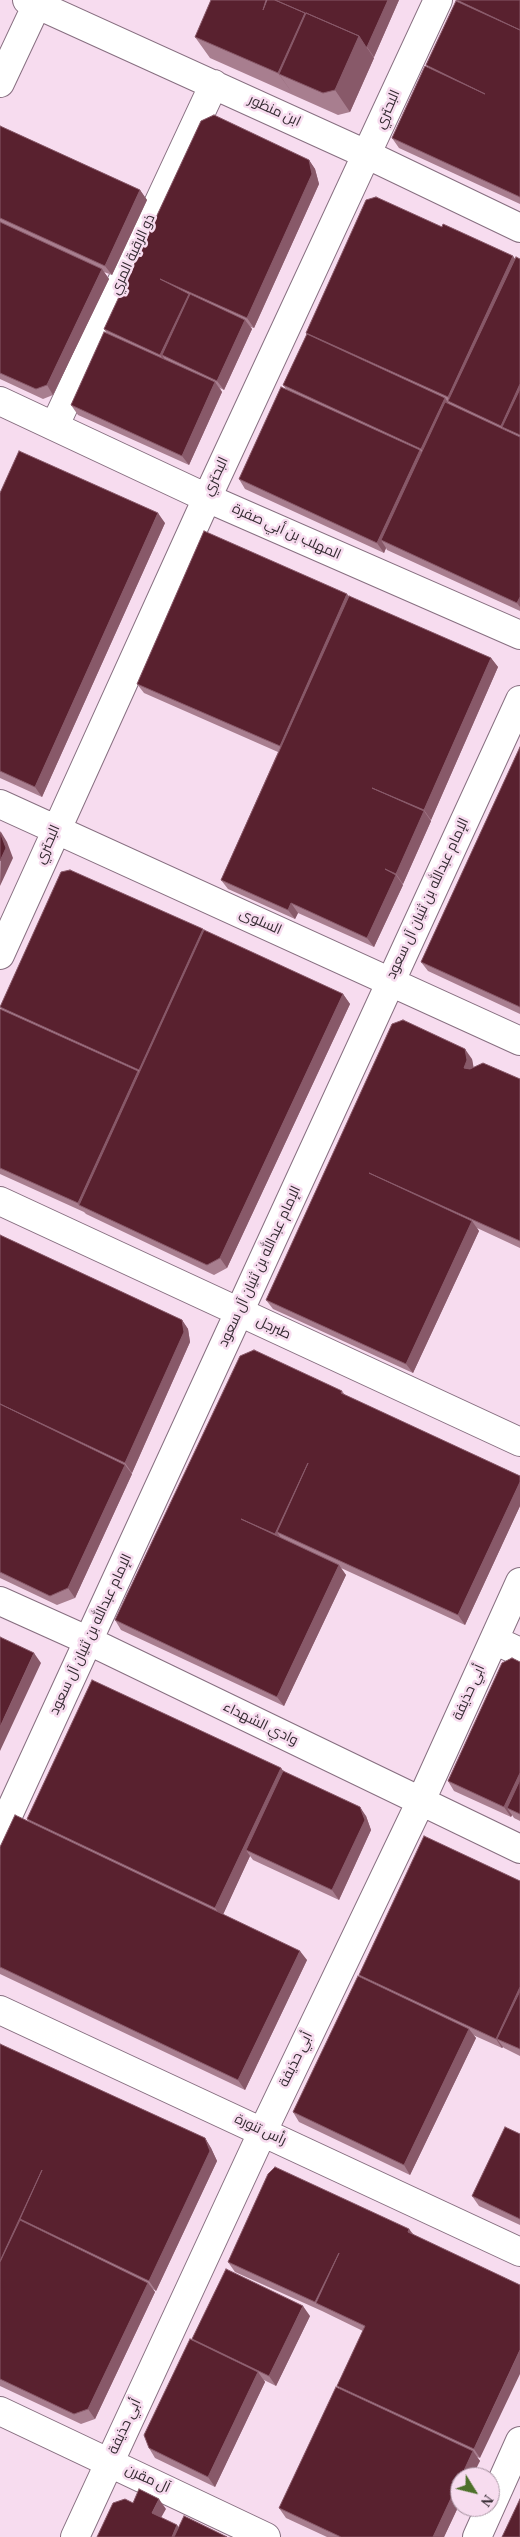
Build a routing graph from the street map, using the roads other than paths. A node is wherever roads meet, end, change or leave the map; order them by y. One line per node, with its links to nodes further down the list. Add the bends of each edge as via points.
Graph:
1 (438, 0): 5 (street, البحتري)
2 (34, 2): 3 (street); 4 (street, ابن منظور)
3 (0, 83)
4 (214, 84): 5 (street, ابن منظور); 8 (street, ذو الرقبة المري)
5 (368, 155): 6 (street, ابن منظور); 9 (street, البحتري)
6 (520, 228)
7 (0, 401): 8 (street, المهلب بن أبي صفرة)
8 (55, 425): 9 (street, المهلب بن أبي صفرة)
9 (207, 498): 10 (street, المهلب بن أبي صفرة); 13 (street, البحتري)
10 (520, 635)
11 (520, 700): 15 (street, الإمام عبدالله بن ثنيان آل سعود)
12 (0, 804): 13 (street, السلوى)
13 (55, 830): 14 (street, البحتري); 15 (street, السلوى)
14 (0, 955)
15 (391, 983): 16 (street, السلوى); 18 (street, الإمام عبدالله بن ثنيان آل سعود)
16 (520, 1041)
17 (0, 1201): 18 (street, طبرجل)
18 (239, 1314): 19 (street, طبرجل); 23 (street, الإمام عبدالله بن ثنيان آل سعود)
19 (520, 1442)
20 (520, 1582): 22 (street, أبي حذيفة)
21 (0, 1601): 23 (street, وادي الشهداء)
22 (494, 1640): 24 (street); 25 (street, أبي حذيفة)
23 (89, 1641): 25 (street, وادي الشهداء); 26 (street, الإمام عبدالله بن ثنيان آل سعود)
24 (520, 1652)
25 (420, 1803): 27 (street, وادي الشهداء); 29 (street, أبي حذيفة)
26 (0, 1833)
27 (520, 1849)
28 (0, 2010): 29 (street, رأس تنورة)
29 (262, 2133): 30 (street, رأس تنورة); 33 (street, أبي حذيفة)
30 (520, 2252)
31 (0, 2411): 33 (street, آل مقرن)
32 (520, 2441): 36 (street)
33 (109, 2463): 34 (street, أبي حذيفة); 35 (street, آل مقرن)
34 (75, 2537)
35 (266, 2537)
36 (477, 2537)

